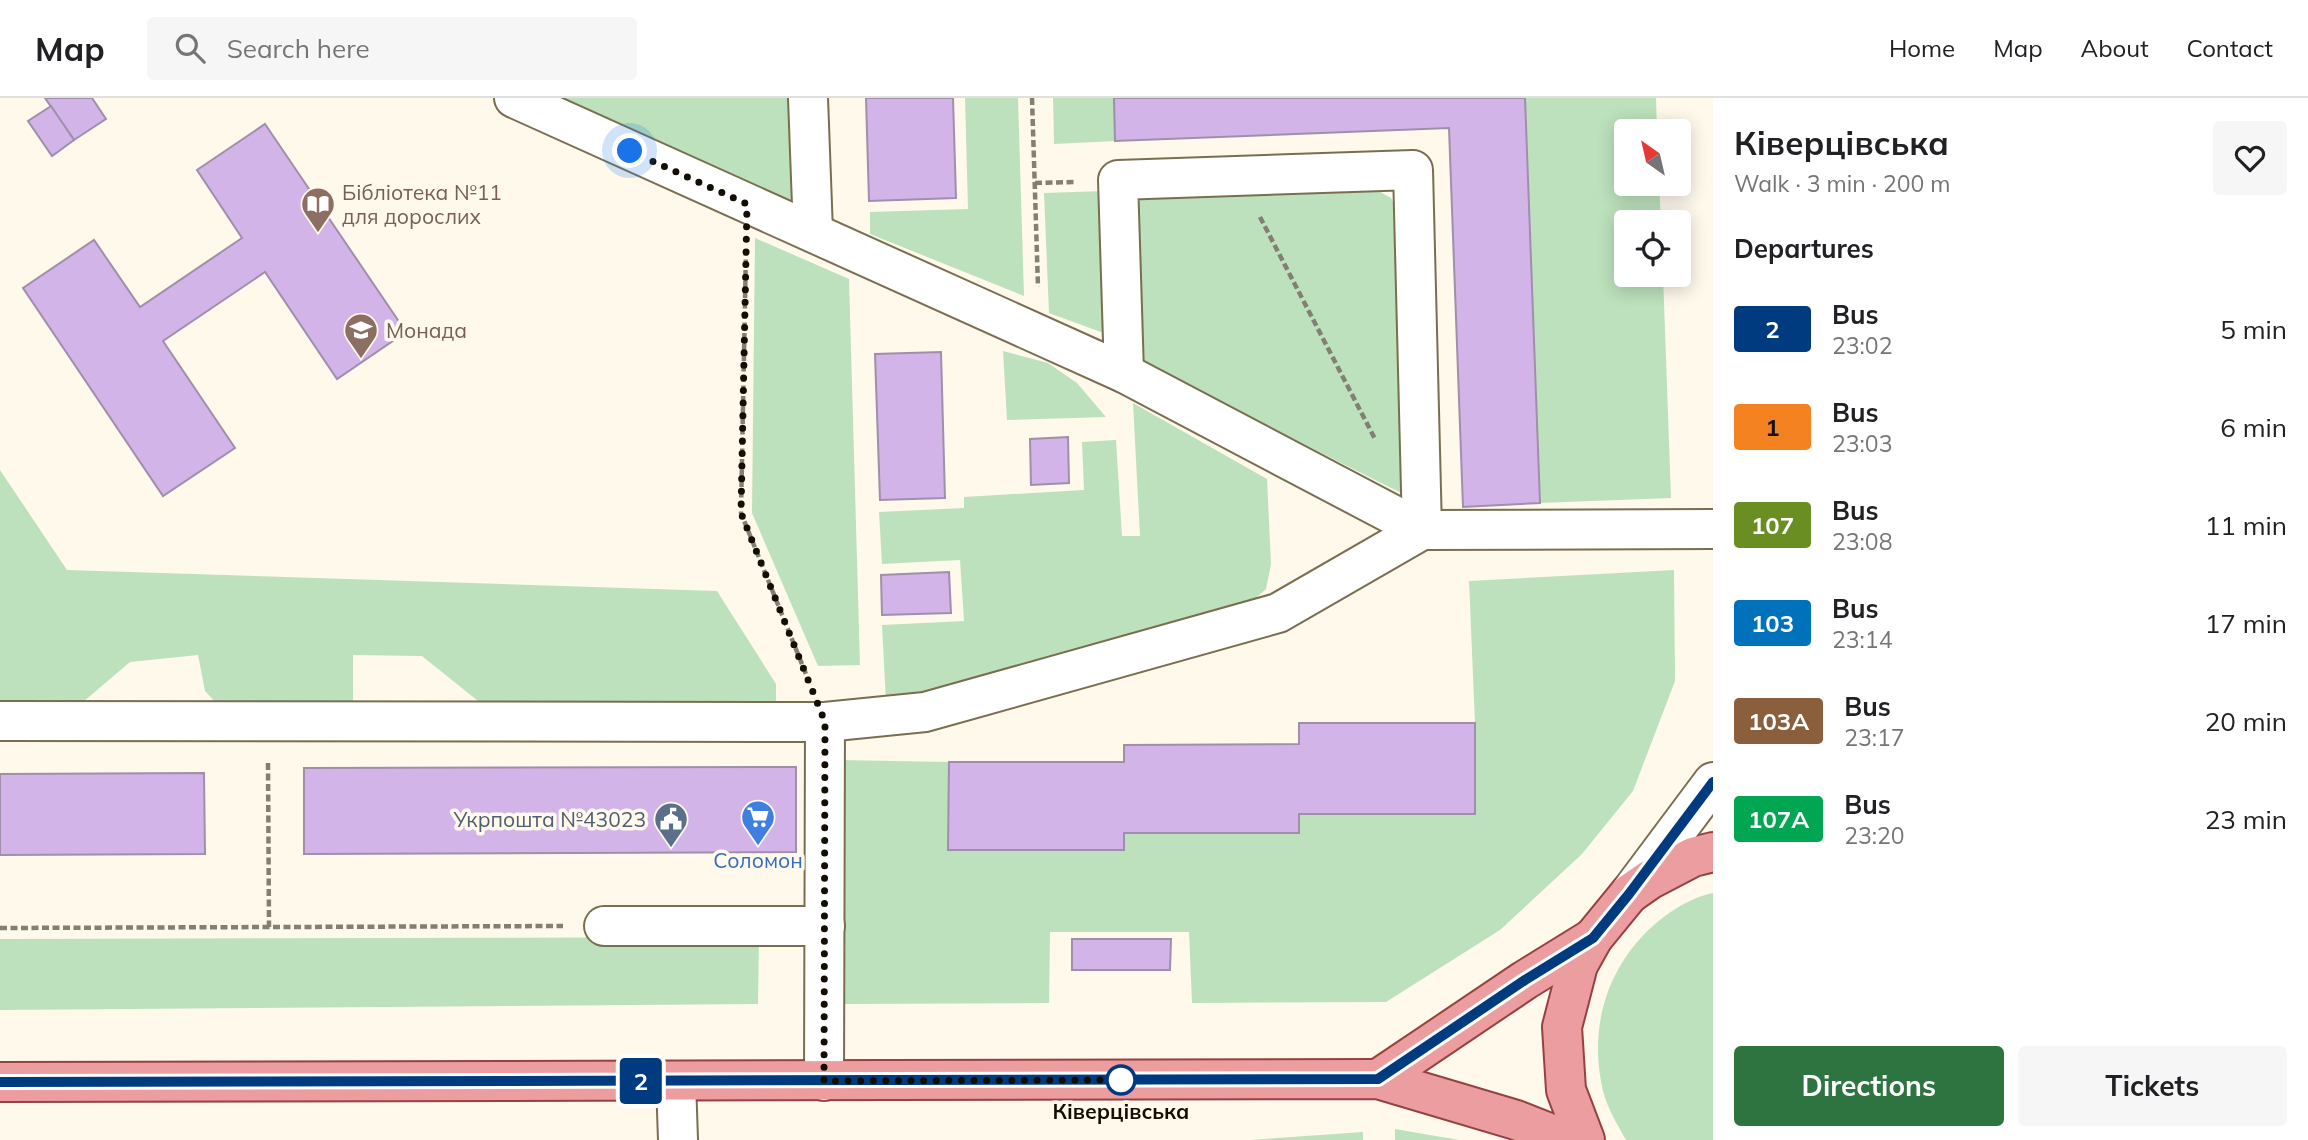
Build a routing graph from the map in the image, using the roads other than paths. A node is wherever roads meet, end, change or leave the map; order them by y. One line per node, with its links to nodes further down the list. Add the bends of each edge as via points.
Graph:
1 (513, 98): 3 (street)
2 (808, 98): 3 (street)
3 (813, 232): 4 (street)
4 (1124, 373): 6 (street); 6 (street, via 1118,180 1413,170)
5 (1713, 529): 6 (street)
6 (1422, 530): 8 (street, via 1278,612 925,712)
7 (0, 721): 8 (street)
8 (825, 722): 13 (street)
9 (1713, 782): 11 (street)
10 (1713, 852): 11 (main road, via 1693,857)
11 (1629, 894): 14 (main road)
12 (604, 926): 13 (street)
13 (824, 926): 17 (street)
14 (1593, 938): 15 (main road); 21 (main road, via 1578,965 1562,1027 1566,1090)
15 (1378, 1079): 17 (main road); 20 (main road)
16 (676, 1081): 17 (main road); 18 (main road); 19 (street)
17 (824, 1081)
18 (0, 1082)
19 (678, 1140)
20 (1567, 1140)
21 (1586, 1140)

